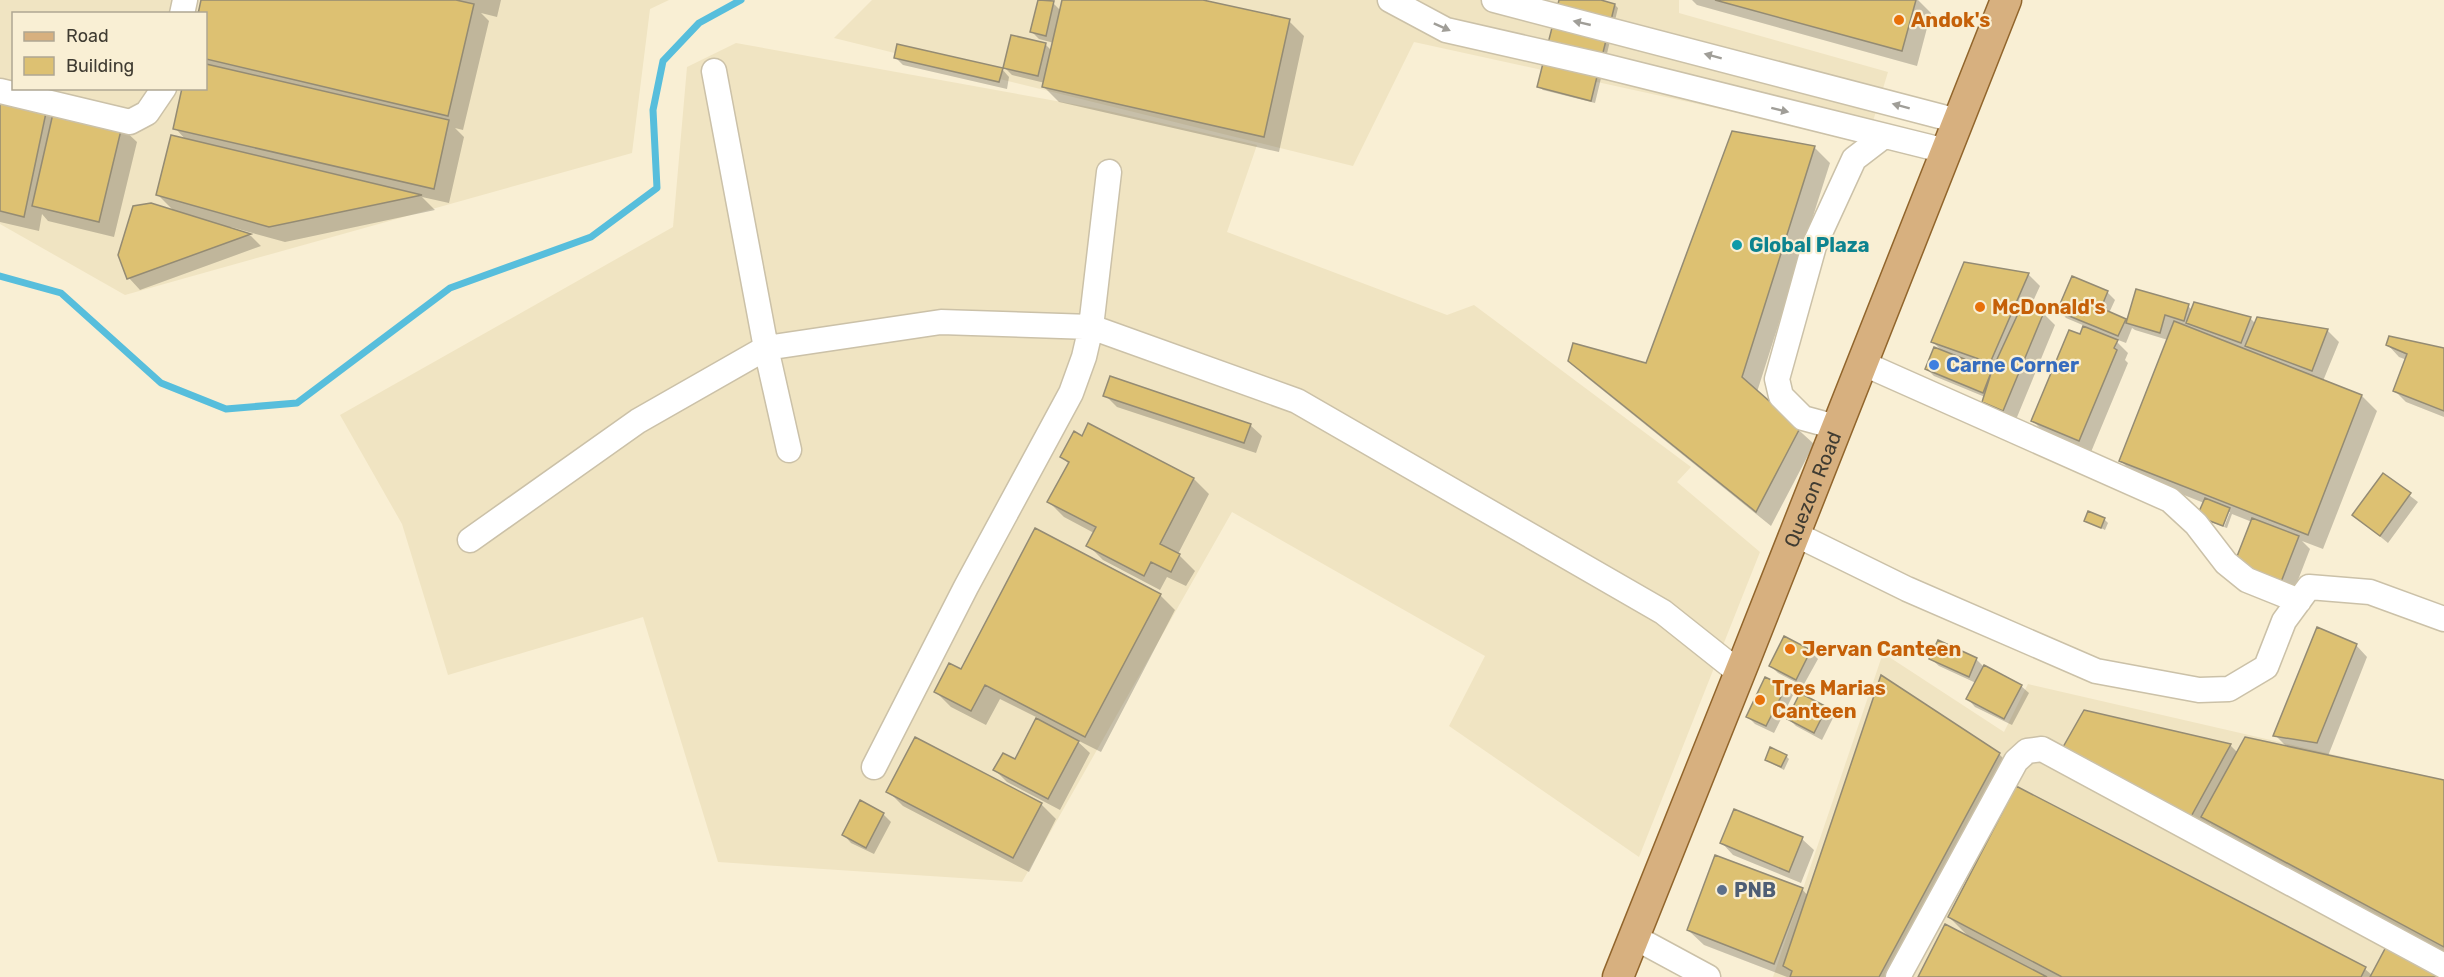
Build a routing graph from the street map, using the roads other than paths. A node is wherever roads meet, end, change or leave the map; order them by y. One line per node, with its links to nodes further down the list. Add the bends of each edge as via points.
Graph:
1 (1390, 0): 8 (lane, one-way to 8, via 1446,30)
2 (1494, 0): 7 (lane, one-way to 2)
3 (2006, 0): 7 (main road, Quezon Road)
4 (714, 71): 12 (lane)
5 (163, 90): 6 (lane, via 147,113 130,122)
6 (0, 91)
7 (1958, 121): 9 (main road, Quezon Road)
8 (1884, 136): 9 (lane); 14 (lane, via 1854,159 1814,246 1777,379 1781,396 1803,418)
9 (1946, 151): 13 (main road, Quezon Road)
10 (1109, 172): 11 (lane)
11 (1091, 327): 12 (lane, via 941,322); 20 (lane, via 1297,401 1663,612); 21 (lane, via 1071,393)
12 (766, 348): 15 (lane); 17 (lane, via 638,421)
13 (1862, 363): 14 (main road, Quezon Road); 18 (lane, via 2169,500 2196,524 2226,563 2247,580)
14 (1836, 427): 16 (main road, Quezon Road)
15 (789, 450)
16 (1795, 534): 18 (lane, via 1907,589 2096,671 2199,690 2229,689 2266,667 2284,621); 20 (main road, Quezon Road)
17 (470, 540)
18 (2299, 601): 19 (lane, via 2309,587 2370,592)
19 (2444, 619)
20 (1741, 674): 22 (main road, Quezon Road)
21 (874, 767)
22 (1634, 937): 24 (lane); 25 (main road, Quezon Road)
23 (2444, 966): 26 (lane, via 2042,749 2027,751 2016,760)
24 (1693, 973)
25 (1618, 977)
26 (1898, 977)

